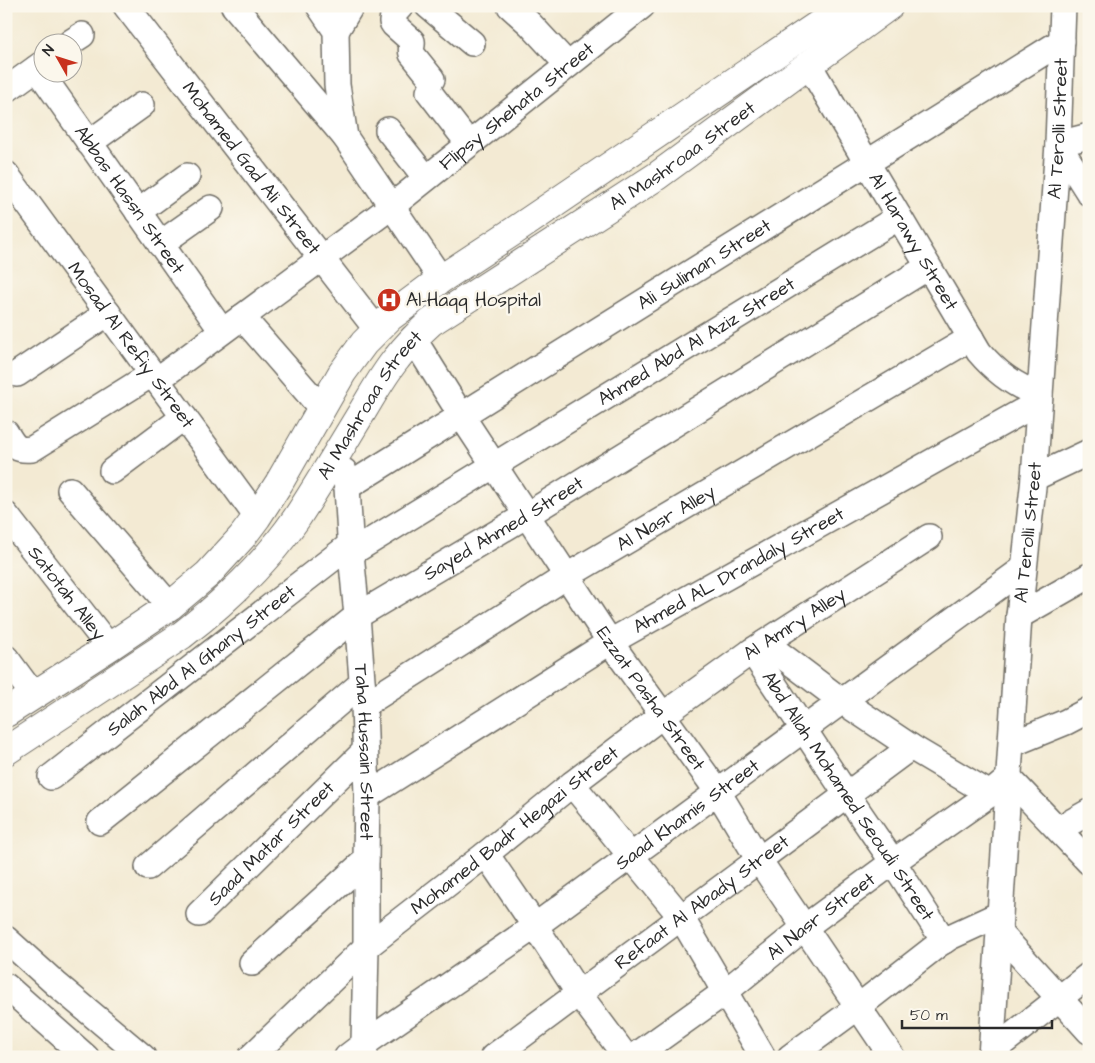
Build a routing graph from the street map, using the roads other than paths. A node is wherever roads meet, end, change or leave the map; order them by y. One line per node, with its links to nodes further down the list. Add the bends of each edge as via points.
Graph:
1 (126, 6): 37 (street, Mohamed Gad Ali Street)
2 (234, 6): 23 (street)
3 (319, 6): 12 (street)
4 (351, 6): 12 (street)
5 (401, 6): 25 (street, via 392,22 412,41 412,54)
6 (428, 6): 14 (street)
7 (510, 6): 15 (street)
8 (846, 6): 39 (main road, Al Mashroaa Street)
9 (888, 6): 16 (main road, Al Mashroaa Street)
10 (1063, 6): 13 (street, Al Terolli Street)
11 (630, 10): 15 (street, Flipsy Shehata Street)
12 (336, 31): 23 (street, via 337,85)
13 (1062, 41): 26 (street, Al Terolli Street); 27 (street, Ali Suliman Street)
14 (472, 43)
15 (568, 65): 25 (street, Flipsy Shehata Street)
16 (809, 65): 27 (street, Al Harawy Street); 44 (main road, Al Mashroaa Street, via 657,176 431,322)
17 (32, 72): 19 (street)
18 (50, 82): 24 (street, Abbas Hassn Street)
19 (6, 90)
20 (142, 105): 24 (street)
21 (388, 130): 30 (street)
22 (1089, 136): 26 (street)
23 (345, 137): 32 (street)
24 (89, 143): 34 (street, Abbas Hassn Street)
25 (469, 144): 30 (street, Flipsy Shehata Street)
26 (1058, 144): 31 (street); 48 (street, Al Terolli Street)
27 (867, 162): 35 (street, Al Harawy Street); 50 (street, Ali Suliman Street)
28 (6, 174): 40 (street, Mosad Al Refiy Street)
29 (187, 176): 34 (street)
30 (426, 178): 32 (street, Flipsy Shehata Street)
31 (1089, 192)
32 (392, 206): 37 (street, Flipsy Shehata Street); 39 (street)
33 (211, 208): 36 (street)
34 (138, 212): 36 (street, Abbas Hassn Street)
35 (899, 217): 38 (street, Al Harawy Street); 55 (street, Ahmed Abd Al Aziz Street)
36 (160, 244): 43 (street, Abbas Hassn Street)
37 (320, 259): 41 (street, Flipsy Shehata Street); 42 (street, Mohamed Gad Ali Street)
38 (928, 267): 45 (street, Al Harawy Street); 60 (street, Sayed Ahmed Street)
39 (441, 279): 42 (main road, Al Mashroaa Street)
40 (108, 313): 46 (street); 47 (street, Mosad Al Refiy Street)
41 (242, 317): 43 (street, Flipsy Shehata Street); 49 (street)
42 (376, 330): 49 (main road, Al Mashroaa Street, via 342,373)
43 (222, 331): 47 (street, Flipsy Shehata Street)
44 (413, 338): 50 (street, Ezzat Pasha Street); 53 (main road, Al Mashroaa Street, via 387,370)
45 (971, 338): 48 (street, Al Harawy Street, via 1000,374); 66 (street, Al Nasr Alley)
46 (17, 374)
47 (154, 377): 51 (street, Mosad Al Refiy Street); 52 (street, Flipsy Shehata Street, via 32,449)
48 (1040, 398): 57 (street, Al Terolli Street); 71 (street, Ahmed AL Drandaly Street)
49 (322, 409): 62 (main road, Al Mashroaa Street)
50 (461, 415): 55 (street, Ezzat Pasha Street); 58 (street, Ali Suliman Street)
51 (184, 417): 56 (street); 62 (street, Mosad Al Refiy Street)
52 (15, 442)
53 (339, 449): 58 (street, Taha Hussain Street); 84 (main road, Al Mashroaa Street, via 295,520 235,591 182,635)
54 (1089, 452): 57 (street)
55 (494, 465): 60 (street, Ezzat Pasha Street); 64 (street, Ahmed Abd Al Aziz Street)
56 (112, 471)
57 (1034, 478): 65 (street, Al Terolli Street)
58 (347, 487): 64 (street, Taha Hussain Street)
59 (70, 490): 68 (street)
60 (527, 515): 66 (street, Ezzat Pasha Street); 69 (street, Sayed Ahmed Street)
61 (6, 516): 72 (street, Satotah Alley)
62 (257, 517): 68 (main road, Al Mashroaa Street, via 225,556)
63 (929, 537): 73 (street, Al Amry Alley)
64 (350, 549): 69 (street, Taha Hussain Street); 86 (street, Salah Abd Al Ghany Street)
65 (1024, 568): 70 (street, Al Terolli Street); 77 (street, Saad Khamis Street)
66 (567, 576): 71 (street, Ezzat Pasha Street); 75 (street, Al Nasr Alley)
67 (1089, 576): 70 (street)
68 (170, 606): 72 (main road, Al Mashroaa Street)
69 (357, 616): 75 (street, Taha Hussain Street); 94 (street, Sayed Ahmed Street)
70 (1019, 616): 82 (street, Al Terolli Street)
71 (610, 642): 80 (street, Ezzat Pasha Street); 92 (street, Ahmed AL Drandaly Street)
72 (109, 647): 76 (main road, Al Mashroaa Street)
73 (758, 647): 77 (street); 80 (street, Al Amry Alley); 81 (street, Abd Allah Mohamed Seoudi Street)
74 (6, 658): 76 (street)
75 (363, 694): 85 (street, Taha Hussain Street); 102 (street, Al Nasr Alley)
76 (34, 696): 79 (main road, Al Mashroaa Street)
77 (842, 701): 81 (street, Saad Khamis Street); 83 (street)
78 (1089, 710): 82 (street)
79 (6, 713)
80 (663, 715): 88 (street, Mohamed Badr Hegazi Street); 89 (street, Ezzat Pasha Street)
81 (804, 729): 89 (street, Saad Khamis Street); 91 (street, Abd Allah Mohamed Seoudi Street)
82 (1012, 744): 87 (street, Al Terolli Street)
83 (911, 748): 90 (street); 91 (street, Refaat Al Abady Street)
84 (6, 751)
85 (365, 751): 92 (street, Taha Hussain Street); 103 (street, Saad Matar Street)
86 (51, 777)
87 (1009, 778): 90 (street, Al Nasr Street); 95 (street); 105 (street, Al Terolli Street)
88 (572, 784): 96 (street, Mohamed Badr Hegazi Street); 97 (street)
89 (718, 792): 97 (street, Saad Khamis Street); 99 (street, Ezzat Pasha Street)
90 (990, 794): 100 (street, Al Nasr Street)
91 (847, 795): 99 (street, Refaat Al Abady Street); 100 (street, Abd Allah Mohamed Seoudi Street)
92 (367, 796): 98 (street, Taha Hussain Street)
93 (1089, 812): 95 (street)
94 (100, 822)
95 (1059, 829): 101 (street)
96 (486, 854): 106 (street); 110 (street, Mohamed Badr Hegazi Street)
97 (632, 856): 104 (street); 106 (street, Saad Khamis Street)
98 (366, 860): 110 (street, Taha Hussain Street); 111 (street)
99 (759, 860): 104 (street, Refaat Al Abady Street); 107 (street, Ezzat Pasha Street)
100 (894, 862): 107 (street, Al Nasr Street); 109 (street, Abd Allah Mohamed Seoudi Street)
101 (1089, 862)
102 (148, 867)
103 (199, 914)
104 (681, 917): 114 (street); 115 (street, Refaat Al Abady Street)
105 (999, 923): 109 (street); 116 (street); 120 (street, Al Terolli Street)
106 (536, 926): 115 (street); 119 (street, Saad Khamis Street)
107 (805, 927): 114 (street, Al Nasr Street); 117 (street, Ezzat Pasha Street)
108 (6, 939): 121 (street)
109 (944, 941): 117 (street)
110 (366, 947): 119 (street, Taha Hussain Street); 123 (street, Mohamed Badr Hegazi Street)
111 (252, 963)
112 (1089, 975): 116 (street)
113 (6, 986): 122 (street)
114 (725, 992): 126 (street, Al Nasr Street); 127 (street)
115 (579, 994): 124 (street, Refaat Al Abady Street); 125 (street)
116 (1059, 998): 118 (street); 120 (street)
117 (858, 1007): 128 (street); 129 (street, Ezzat Pasha Street)
118 (1089, 1031)
119 (359, 1052)
120 (991, 1054)
121 (138, 1055)
122 (86, 1057)
123 (252, 1057)
124 (493, 1057)
125 (626, 1057)
126 (634, 1057)
127 (762, 1057)
128 (790, 1057)
129 (892, 1057)

